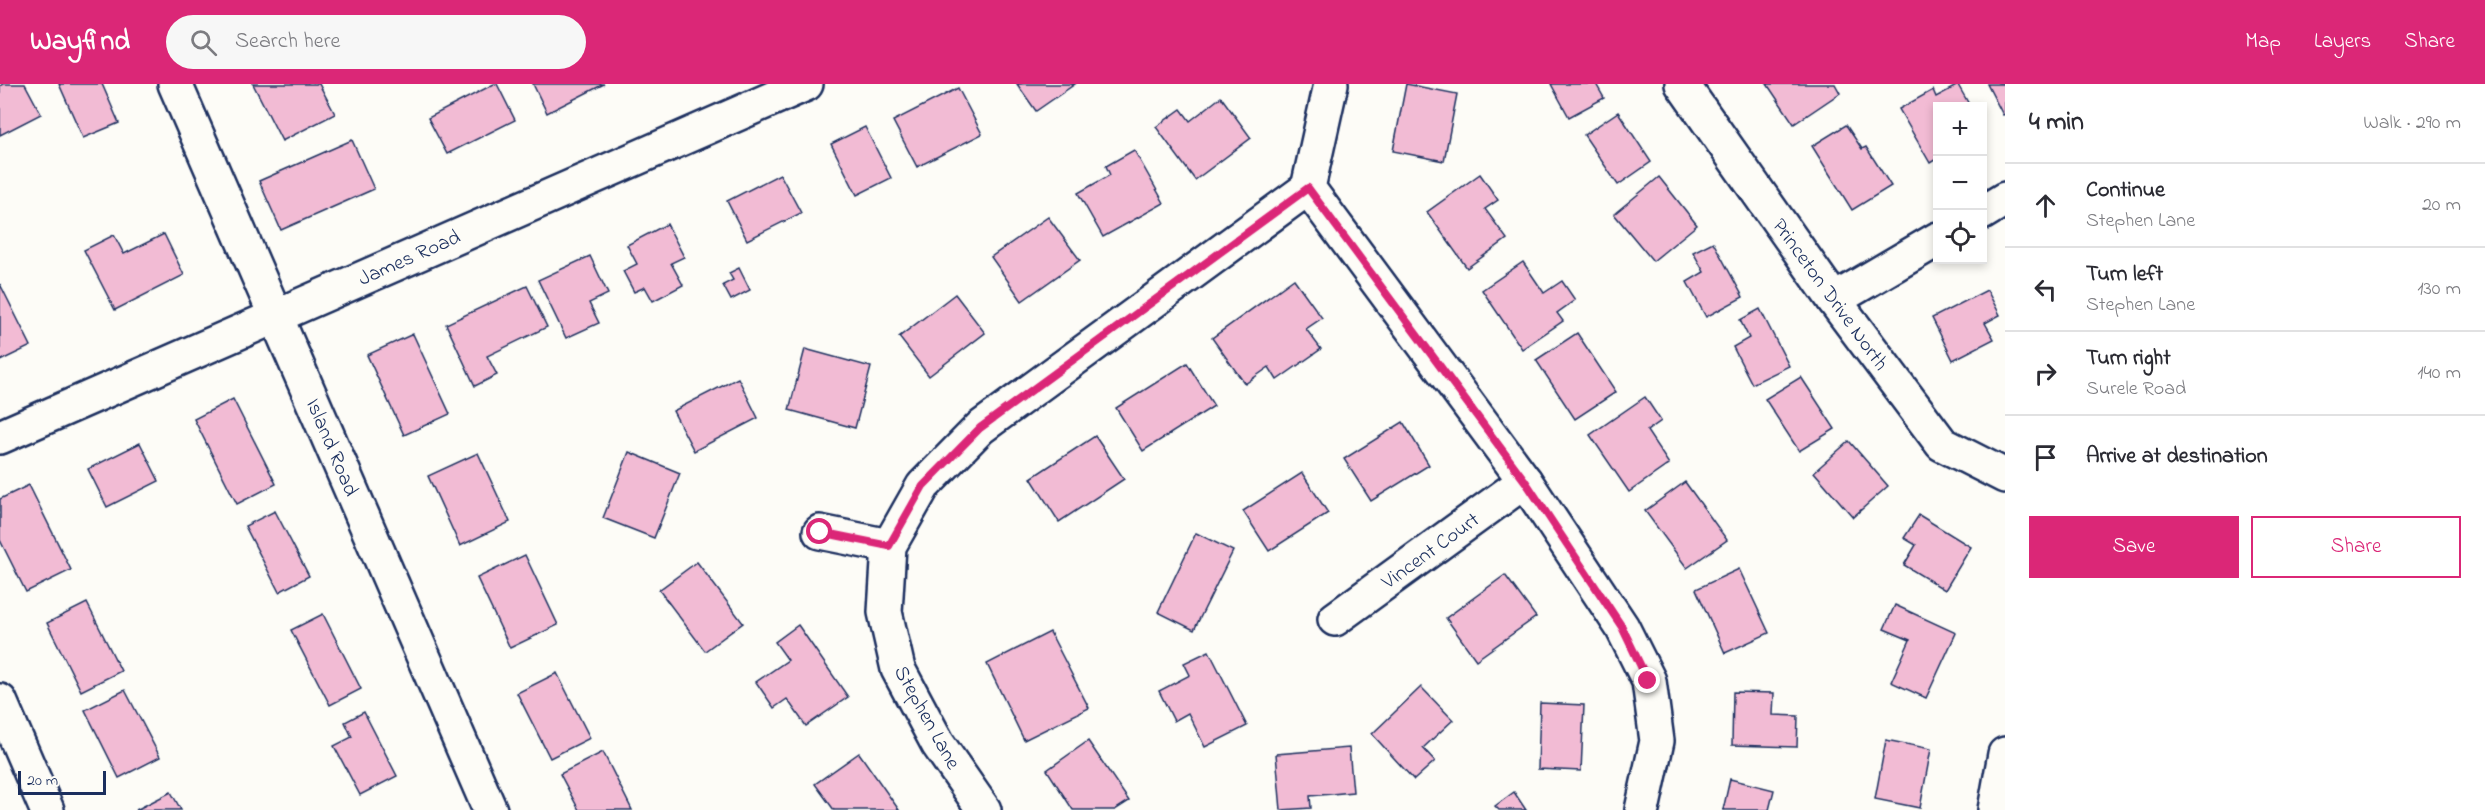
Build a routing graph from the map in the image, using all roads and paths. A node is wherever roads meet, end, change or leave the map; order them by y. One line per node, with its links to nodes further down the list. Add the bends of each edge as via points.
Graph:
1 (175, 84): 10 (street, Island Road)
2 (806, 84): 10 (street, James Road)
3 (1331, 84): 5 (street)
4 (1682, 84): 9 (street, Princeton Drive North)
5 (1308, 188): 13 (street); 15 (street, Stephen Lane, via 980,428 923,486)
6 (2005, 199): 7 (street)
7 (1987, 210)
8 (1933, 242): 9 (street)
9 (1834, 300): 12 (street, Princeton Drive North, via 1942,444)
10 (276, 315): 11 (street, James Road); 20 (street, Island Road)
11 (7, 434)
12 (2005, 476)
13 (1525, 481): 16 (street, Vincent Court); 22 (street, via 1622,627 1648,681 1657,741)
14 (820, 532): 15 (street)
15 (889, 546): 21 (street, Stephen Lane, via 885,612 898,669 938,744)
16 (1335, 619)
17 (0, 701): 19 (street)
18 (2005, 754): 23 (street)
19 (48, 810)
20 (490, 810)
21 (984, 810)
22 (1642, 810)
23 (1995, 810)

